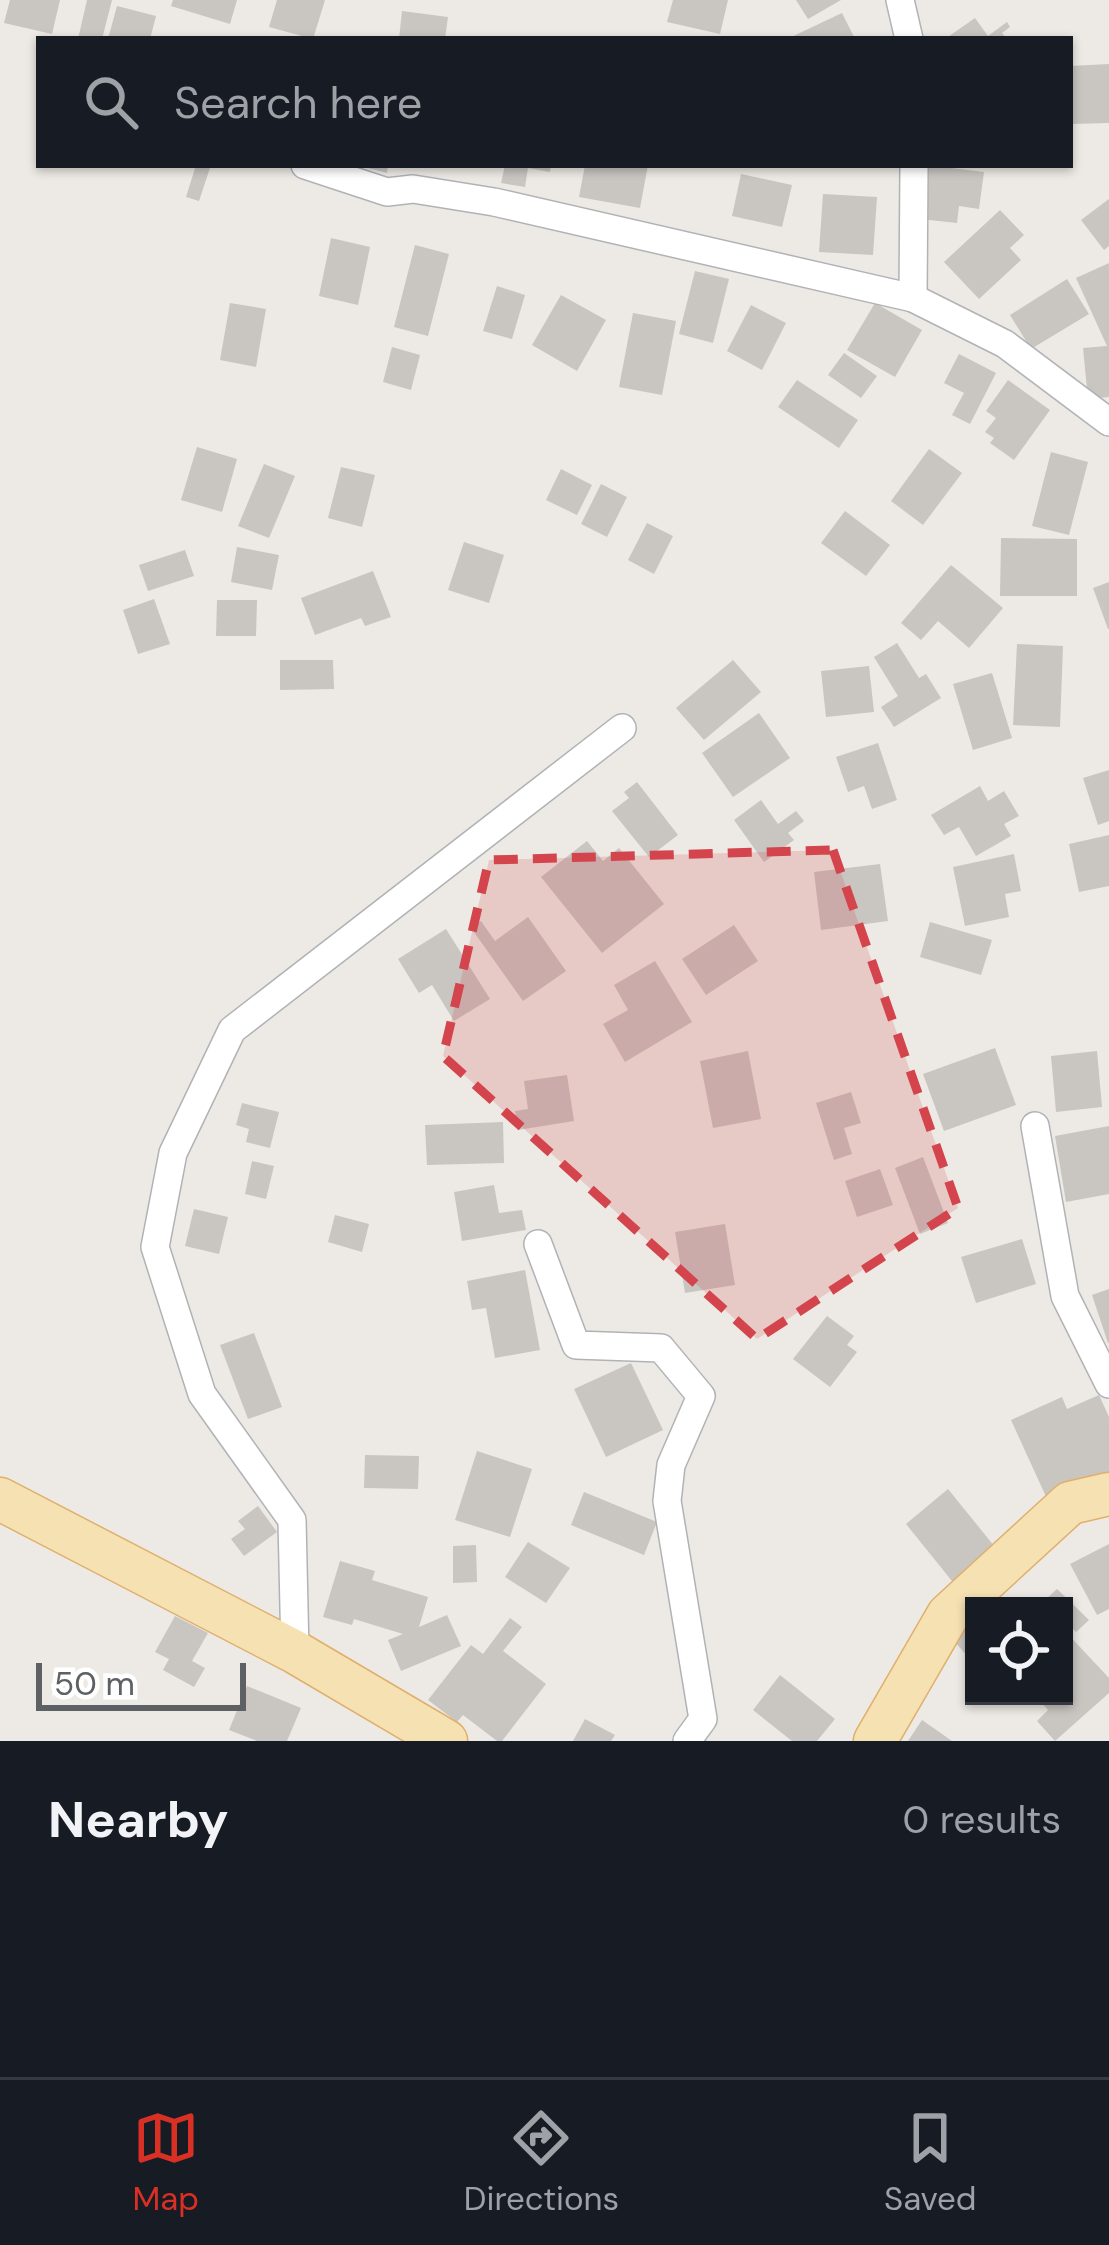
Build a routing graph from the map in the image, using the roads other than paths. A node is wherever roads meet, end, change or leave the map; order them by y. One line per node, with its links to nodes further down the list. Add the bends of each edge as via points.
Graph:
1 (900, 0): 2 (street)
2 (909, 36)
3 (314, 168): 5 (street, via 387,192 494,202)
4 (914, 168): 5 (street)
5 (913, 298): 6 (street, via 1005,344)
6 (1109, 422)
7 (622, 728): 13 (street, via 232,1030 173,1153 155,1246 202,1394 292,1520)
8 (1035, 1126): 10 (street, via 1065,1296)
9 (538, 1244): 15 (street, via 576,1345 661,1348 701,1396 670,1465 667,1501 703,1719)
10 (1109, 1384)
11 (1109, 1494): 16 (main road, via 1070,1503 948,1615)
12 (0, 1499): 13 (main road)
13 (295, 1652): 14 (main road)
14 (446, 1741)
15 (687, 1741)
16 (875, 1741)

